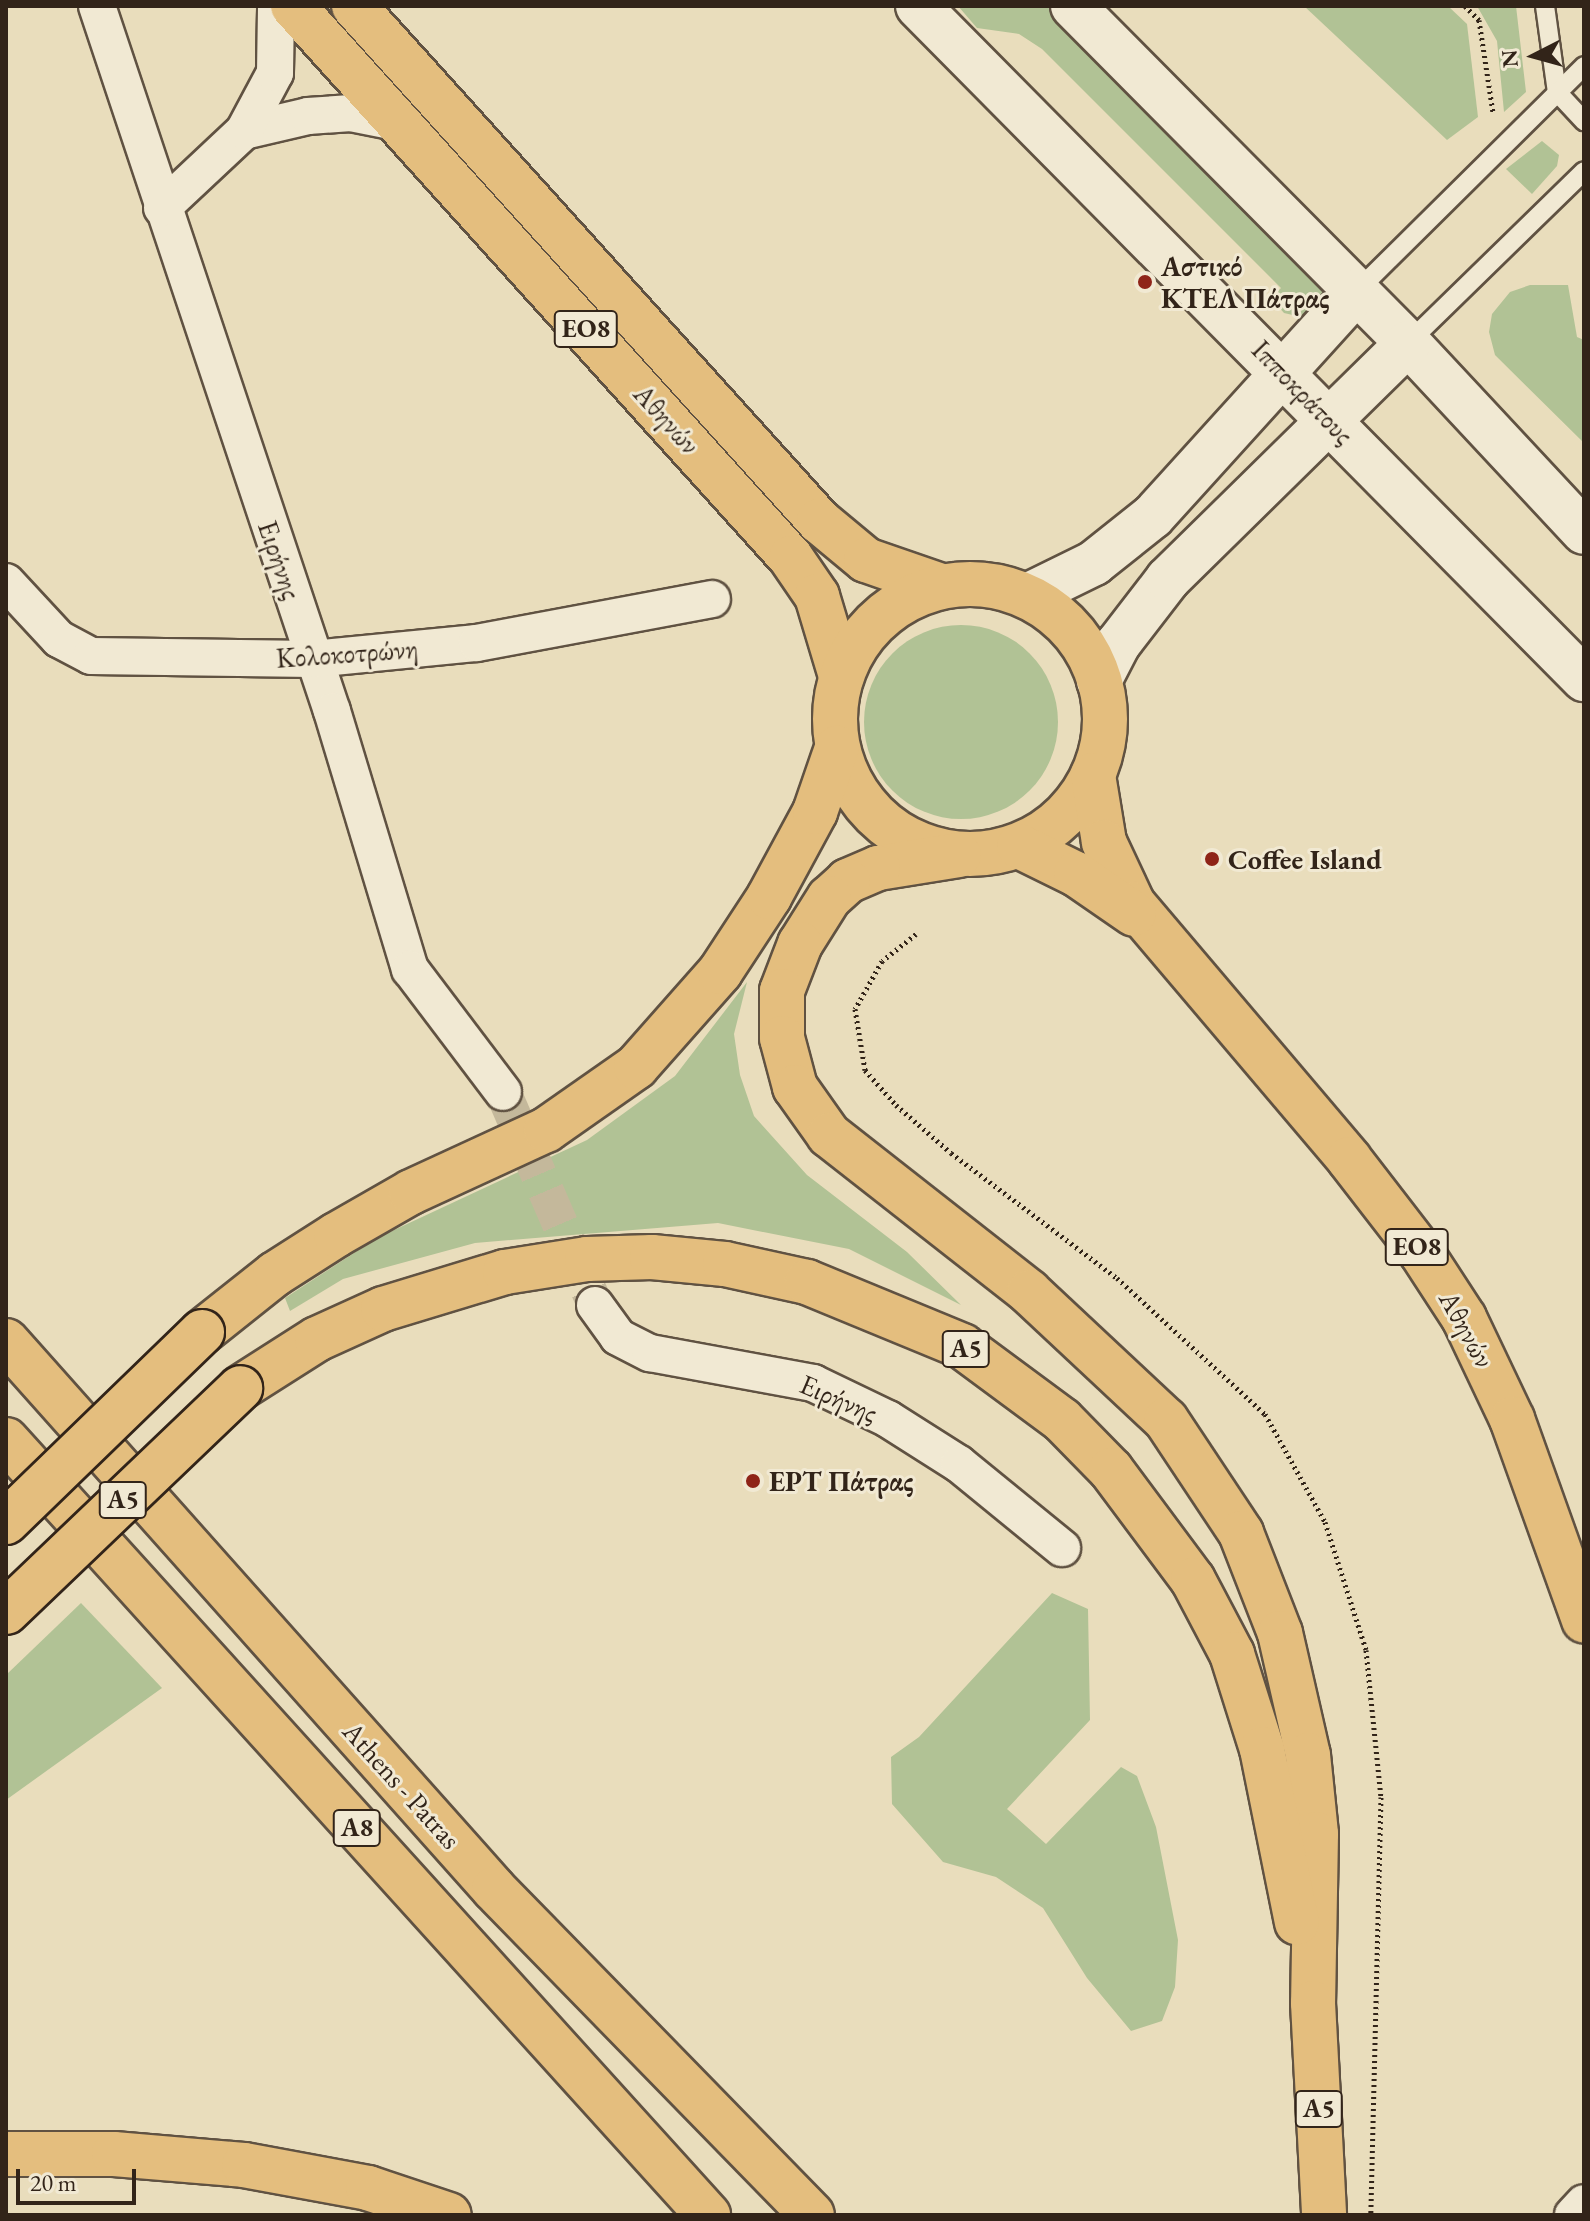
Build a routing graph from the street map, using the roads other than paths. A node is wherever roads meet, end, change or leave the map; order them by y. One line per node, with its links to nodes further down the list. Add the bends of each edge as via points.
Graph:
1 (97, 6): 14 (street, Ειρήνης)
2 (276, 6): 12 (street, via 275,73)
3 (293, 6): 11 (main road, Αθηνών / ΕΟ8)
4 (354, 6): 21 (main road, Αθηνών / ΕΟ8, via 819,521 866,560)
5 (918, 6): 17 (street, Ιπποκράτους)
6 (1073, 6): 15 (street)
7 (1545, 6): 9 (lane)
8 (1584, 66): 9 (lane)
9 (1557, 92): 10 (lane); 15 (lane)
10 (1584, 121)
11 (400, 123): 12 (street, via 351,113 308,116); 25 (main road, Αθηνών / ΕΟ8, via 791,558 817,596)
12 (244, 131): 14 (street)
13 (1584, 171): 16 (lane)
14 (162, 208): 24 (street, Ειρήνης)
15 (1357, 291): 16 (street); 17 (street)
16 (1408, 343): 18 (street); 19 (street)
17 (1281, 369): 18 (street, Ιπποκράτους); 22 (street, via 1153,516 1094,563)
18 (1330, 420): 26 (street, Ιπποκράτους); 27 (street, via 1168,579 1118,644)
19 (1584, 532)
20 (6, 582): 24 (street, Κολοκοτρώνη, via 59,639 91,656)
21 (941, 586): 22 (main road, Αθηνών / ΕΟ8, via 999,587); 25 (main road, Αθηνών / ΕΟ8, via 908,598 879,618)
22 (1027, 596): 27 (main road, Αθηνών / ΕΟ8, via 1072,631)
23 (712, 599): 24 (street, Κολοκοτρώνη, via 477,643)
24 (313, 659): 33 (street, Ειρήνης, via 410,969)
25 (841, 676): 28 (main road, Αθηνών / ΕΟ8, via 834,712)
26 (1584, 679)
27 (1099, 681): 29 (main road, Αθηνών / ΕΟ8, via 1103,744)
28 (837, 748): 31 (main road, Αθηνών / ΕΟ8, via 849,781 869,810 905,838); 37 (main road, bridge, via 815,812 769,897 720,972 636,1067 546,1130 411,1192 275,1274 202,1332)
29 (1093, 775): 30 (main road, Αθηνών / ΕΟ8, via 1063,818); 32 (main road, Αθηνών / ΕΟ8, via 1104,842 1116,874)
30 (1019, 846): 31 (main road, Αθηνών / ΕΟ8); 32 (main road, Αθηνών / ΕΟ8, via 1076,874)
31 (959, 855): 41 (main road, via 878,868 848,881 829,898 800,944 782,991 782,1038 795,1087 829,1135 1029,1292 1155,1409 1241,1533 1280,1633 1308,1755 1316,1834)
32 (1154, 931): 39 (main road, Αθηνών / ΕΟ8, via 1358,1171 1464,1318 1512,1419)
33 (503, 1092)
34 (595, 1305): 38 (street, Ειρήνης, via 618,1337 650,1353 813,1383 888,1419 959,1464)
35 (6, 1341): 46 (main road, Athens - Patras / Α8, via 494,1889)
36 (6, 1440): 45 (main road, Α8)
37 (6, 1522)
38 (1062, 1548)
39 (1582, 1610)
40 (6, 1612): 41 (main road, Α5, bridge, via 240,1388 317,1339 383,1309 492,1275 587,1259 681,1260 807,1282 962,1346 1062,1420 1111,1470 1193,1580 1232,1654 1262,1749)
41 (1313, 2003): 47 (main road, Α5)
42 (6, 2154): 44 (main road, via 114,2154 244,2165 368,2188)
43 (1584, 2203): 48 (street)
44 (449, 2215)
45 (708, 2215)
46 (812, 2215)
47 (1324, 2215)
48 (1573, 2215)

